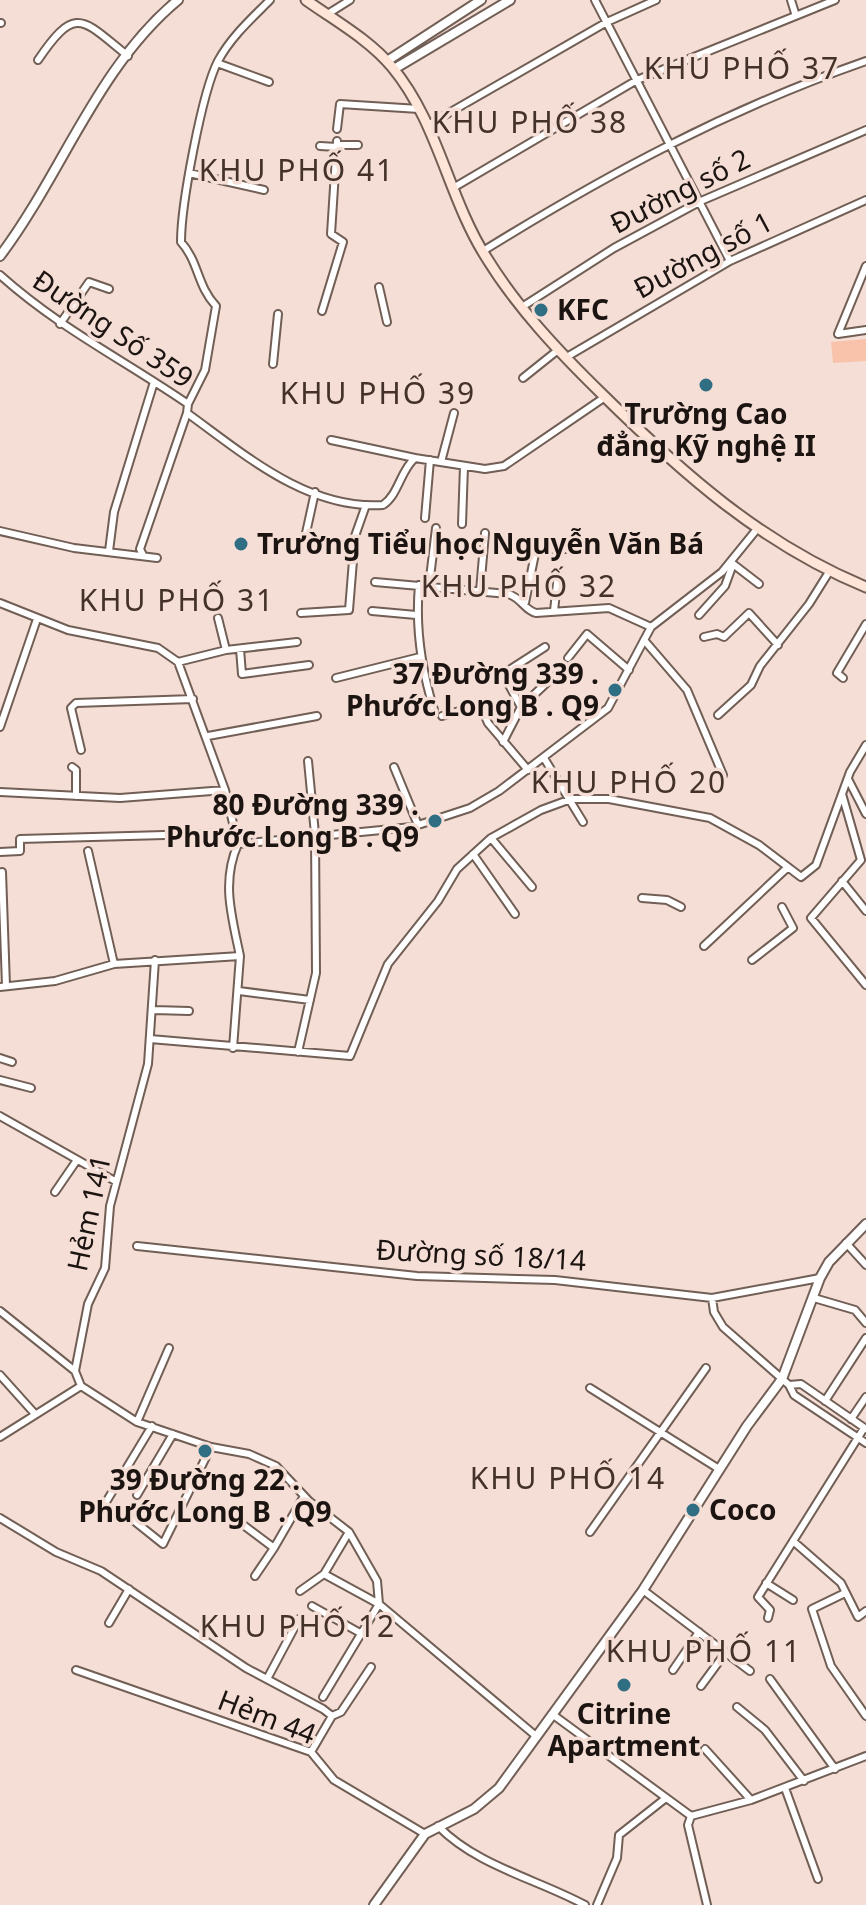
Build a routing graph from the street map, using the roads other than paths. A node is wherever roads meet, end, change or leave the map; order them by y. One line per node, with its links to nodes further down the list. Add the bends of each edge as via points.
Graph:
1 (178, 0): 14 (street)
2 (270, 0): 18 (street)
3 (306, 0): 12 (main road)
4 (350, 0): 12 (street)
5 (481, 0): 16 (street)
6 (510, 0): 19 (street)
7 (595, 0): 13 (street)
8 (656, 0): 13 (street)
9 (791, 0): 11 (street)
10 (835, 0): 11 (street)
11 (795, 13): 20 (street)
12 (326, 15): 16 (main road)
13 (607, 22): 20 (street); 23 (street)
14 (128, 56): 15 (street, via 90,25 77,22 59,29); 36 (street)
15 (38, 60)
16 (387, 61): 19 (main road)
17 (866, 61): 26 (street, via 784,90)
18 (217, 63): 21 (street); 30 (street)
19 (394, 69): 22 (main road)
20 (637, 80): 26 (street); 31 (street)
21 (269, 82)
22 (419, 109): 23 (main road); 24 (street, via 340,104)
23 (428, 125): 31 (main road)
24 (337, 129)
25 (866, 130): 34 (street, Đường số 2)
26 (670, 142): 34 (street); 35 (street)
27 (337, 144): 28 (street); 29 (street); 43 (street, via 331,234 343,242)
28 (358, 145)
29 (320, 146)
30 (189, 173): 32 (street); 53 (street, via 181,242 198,266 201,288 216,306 205,370)
31 (453, 188): 35 (main road)
32 (264, 190)
33 (866, 200): 37 (street, Đường số 1)
34 (701, 201): 37 (street); 42 (street, Đường số 2)
35 (483, 251): 42 (main road)
36 (0, 256)
37 (730, 261): 48 (street, Đường số 1)
38 (866, 266): 47 (street, via 838,334)
39 (0, 275): 46 (street, Đường Số 359)
40 (379, 287): 45 (street)
41 (109, 289): 46 (street, via 89,282)
42 (522, 307): 48 (main road)
43 (322, 311)
44 (278, 314): 49 (street)
45 (387, 322)
46 (60, 324): 51 (street, Đường Số 359)
47 (866, 330)
48 (561, 354): 50 (street, Đường số 1); 52 (main road)
49 (273, 364)
50 (523, 378)
51 (154, 382): 53 (street, Đường Số 359); 71 (street, via 114,512)
52 (605, 397): 60 (street, via 504,466); 66 (main road, via 704,489)
53 (188, 404): 54 (street, Đường Số 359)
54 (187, 413): 61 (street, Đường Số 359, via 270,474); 72 (street, via 140,549)
55 (454, 413): 59 (street)
56 (331, 440): 57 (street)
57 (415, 458): 58 (street); 62 (street, via 388,502)
58 (430, 460): 59 (street); 63 (street)
59 (441, 462): 60 (street)
60 (464, 466): 64 (street)
61 (315, 492): 62 (street, Đường Số 359); 68 (street)
62 (366, 505): 87 (street, via 355,536 349,610)
63 (425, 518)
64 (462, 524)
65 (436, 528): 80 (street)
66 (757, 529): 74 (street); 75 (main road)
67 (0, 531): 71 (street)
68 (306, 533)
69 (485, 533): 82 (street)
70 (567, 549): 84 (street, via 536,549)
71 (109, 551): 72 (street)
72 (143, 555): 73 (street)
73 (157, 558)
74 (731, 563): 78 (street); 89 (street, via 725,586); 93 (street)
75 (829, 572): 81 (main road); 97 (street)
76 (558, 573): 86 (street)
77 (375, 582): 79 (street)
78 (759, 584)
79 (419, 585): 80 (street); 88 (street)
80 (429, 586): 82 (street)
81 (866, 587)
82 (480, 591): 84 (street)
83 (0, 603): 91 (street)
84 (525, 603): 86 (street, via 531,612)
85 (372, 611): 88 (street)
86 (554, 611): 93 (street, via 609,608)
87 (301, 613)
88 (416, 615): 101 (street)
89 (699, 615)
90 (218, 618): 100 (street)
91 (37, 619): 103 (street, via 158,648); 110 (street)
92 (866, 624): 108 (street, via 837,673)
93 (651, 627): 95 (street)
94 (704, 637): 97 (street, via 724,637 749,613)
95 (644, 640): 105 (street); 126 (street, via 687,690)
96 (297, 642): 99 (street)
97 (778, 645): 113 (street, via 751,685)
98 (545, 647): 111 (street, via 503,674)
99 (240, 649): 100 (street); 104 (street, via 242,674)
100 (226, 650): 103 (street)
101 (420, 657): 107 (street); 112 (street)
102 (568, 658): 105 (street, via 587,634)
103 (178, 662): 109 (street)
104 (309, 665)
105 (629, 670): 121 (street, via 608,708)
106 (557, 673): 111 (street)
107 (336, 678)
108 (843, 678)
109 (193, 699): 117 (street); 120 (street, via 76,703 71,708)
110 (4, 706): 116 (street)
111 (521, 707): 118 (street)
112 (434, 710)
113 (718, 715)
114 (317, 716): 117 (street)
115 (442, 716): 118 (street, via 480,705)
116 (0, 727)
117 (208, 736): 128 (street)
118 (503, 742): 125 (street)
119 (866, 745): 127 (street)
120 (81, 750)
121 (544, 758): 125 (street); 132 (street)
122 (308, 761): 137 (street)
123 (72, 767): 131 (street)
124 (394, 767): 135 (street)
125 (528, 770): 135 (street, via 470,808)
126 (723, 775)
127 (848, 779): 130 (street); 133 (street)
128 (225, 790): 131 (street); 136 (street)
129 (0, 792): 131 (street)
130 (842, 793): 143 (street, via 816,865 801,877); 145 (street, via 861,860)
131 (76, 796)
132 (571, 799): 134 (street); 138 (street); 143 (street, via 647,804 710,818)
133 (866, 814)
134 (583, 822)
135 (418, 825): 137 (street)
136 (237, 833): 139 (street); 141 (street, via 20,839 20,851)
137 (315, 834): 139 (street); 160 (street, via 316,973)
138 (491, 838): 142 (street); 146 (street)
139 (238, 844): 153 (street, via 227,891)
140 (88, 851): 156 (street)
141 (0, 852)
142 (473, 854): 151 (street); 165 (street, via 388,964 350,1056)
143 (788, 867): 152 (street)
144 (2, 872): 158 (street)
145 (842, 881): 150 (street); 157 (street, via 811,918)
146 (532, 887)
147 (642, 898): 148 (street)
148 (681, 907)
149 (782, 907): 155 (street, via 793,928)
150 (866, 911)
151 (515, 914)
152 (704, 946)
153 (240, 956): 154 (street); 159 (street)
154 (155, 960): 156 (street); 161 (street, Hẻm 141)
155 (752, 960)
156 (114, 964): 158 (street, via 55,981)
157 (866, 985)
158 (3, 986)
159 (239, 991): 160 (street); 164 (street)
160 (310, 1000): 165 (street)
161 (154, 1010): 162 (street); 163 (street, Hẻm 141)
162 (189, 1011)
163 (150, 1039): 164 (street); 172 (street, Hẻm 141, via 148,1064)
164 (233, 1048): 165 (street)
165 (298, 1052)
166 (0, 1058): 167 (street)
167 (12, 1062)
168 (0, 1080): 169 (street)
169 (31, 1088)
170 (0, 1116): 171 (street)
171 (77, 1160): 172 (street); 173 (street)
172 (115, 1181): 186 (street, Hẻm 141, via 105,1268 88,1304)
173 (55, 1192)
174 (866, 1224): 175 (street)
175 (846, 1243): 177 (street); 178 (street)
176 (137, 1246): 179 (street, Đường số 18/14, via 417,1276 555,1280)
177 (866, 1265)
178 (820, 1278): 179 (street, Đường số 18/14); 180 (street)
179 (712, 1298): 188 (street, via 718,1320)
180 (814, 1298): 182 (street, via 855,1310); 188 (street)
181 (0, 1311): 186 (street)
182 (866, 1323)
183 (866, 1338): 192 (street)
184 (169, 1348): 195 (street)
185 (706, 1368): 198 (street)
186 (75, 1371): 189 (street)
187 (0, 1375): 193 (street)
188 (786, 1382): 192 (street, via 801,1384); 201 (street, via 794,1395); 204 (street)
189 (81, 1386): 193 (street); 195 (street)
190 (590, 1388): 198 (street)
191 (866, 1397): 194 (street)
192 (825, 1401): 194 (street)
193 (35, 1414): 200 (street)
194 (851, 1419): 197 (street)
195 (137, 1422): 196 (street)
196 (152, 1426): 199 (street); 207 (street)
197 (865, 1428): 201 (street)
198 (661, 1432): 204 (street); 212 (street)
199 (173, 1434): 203 (street); 205 (street)
200 (0, 1437)
201 (858, 1438): 202 (street); 213 (street)
202 (866, 1443)
203 (211, 1447): 206 (street, via 276,1466); 208 (street, via 163,1544)
204 (719, 1469): 219 (street)
205 (137, 1495)
206 (304, 1496): 211 (street); 214 (street)
207 (100, 1512)
208 (128, 1516)
209 (0, 1518): 218 (street)
210 (234, 1518): 214 (street)
211 (349, 1532): 215 (street); 223 (street, via 377,1581)
212 (590, 1532)
213 (793, 1541): 217 (street); 221 (street, via 827,1569)
214 (274, 1548): 216 (street)
215 (324, 1574): 220 (street); 223 (street)
216 (255, 1576)
217 (766, 1583): 222 (street); 226 (street, via 757,1599 770,1610)
218 (129, 1589): 228 (street); 236 (street)
219 (643, 1590): 229 (street); 241 (street)
220 (300, 1591)
221 (845, 1593): 225 (street, via 858,1617); 243 (street, via 812,1609 831,1666)
222 (793, 1600)
223 (379, 1604): 230 (street); 244 (street)
224 (312, 1606): 230 (street)
225 (866, 1611)
226 (768, 1618)
227 (299, 1619): 236 (street)
228 (109, 1623)
229 (699, 1632): 231 (street); 234 (street)
230 (362, 1634): 239 (street)
231 (726, 1652): 235 (street); 238 (street)
232 (371, 1667): 242 (street, via 341,1712)
233 (76, 1670): 246 (street, Hẻm 44)
234 (673, 1670)
235 (750, 1671)
236 (267, 1679): 242 (street)
237 (770, 1679): 248 (street)
238 (701, 1686)
239 (323, 1697)
240 (737, 1707): 249 (street, via 765,1730)
241 (552, 1714): 244 (street); 251 (street)
242 (332, 1716): 246 (street)
243 (866, 1716)
244 (536, 1736): 254 (street, via 493,1794)
245 (705, 1749): 252 (street)
246 (311, 1752): 255 (street, Hẻm 44, via 334,1780)
247 (866, 1756): 248 (street)
248 (835, 1769): 249 (street)
249 (804, 1781): 250 (street)
250 (785, 1788): 252 (street); 256 (street)
251 (666, 1798): 253 (street); 259 (street, via 619,1835 617,1858)
252 (751, 1800): 253 (street)
253 (691, 1816): 260 (street, via 688,1825)
254 (438, 1826): 255 (street); 258 (street, via 452,1840 504,1869)
255 (425, 1834): 257 (street)
256 (818, 1879)
257 (374, 1905)
258 (585, 1905)
259 (597, 1905)
260 (707, 1905)

